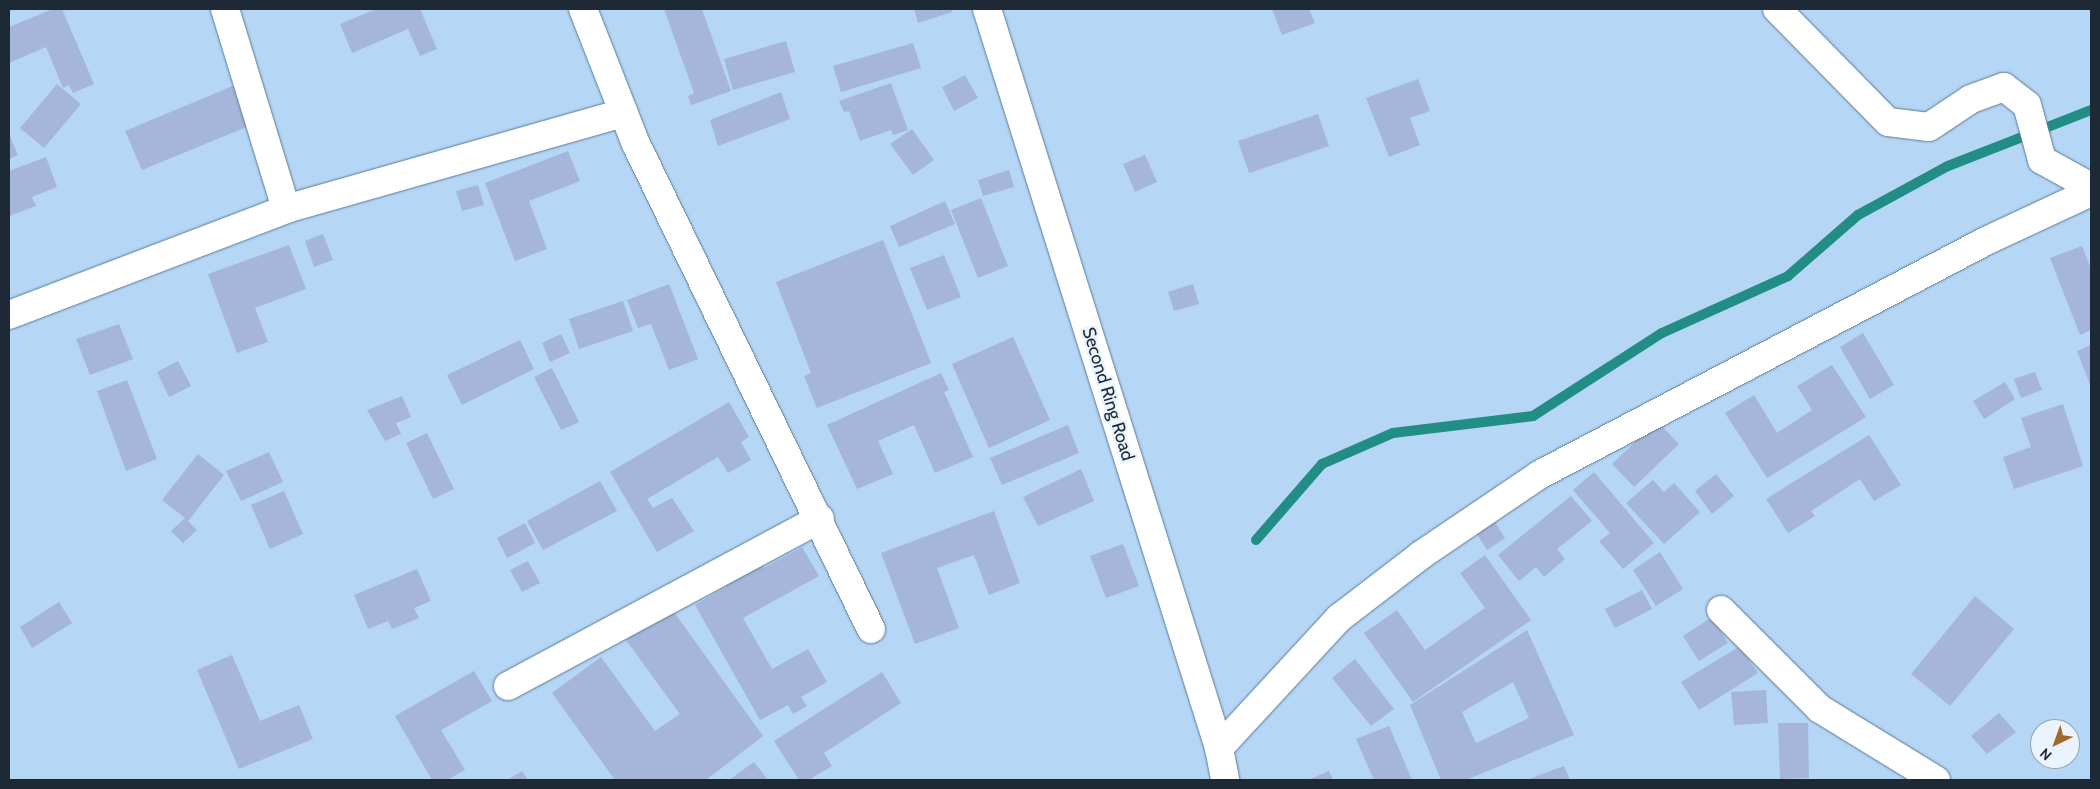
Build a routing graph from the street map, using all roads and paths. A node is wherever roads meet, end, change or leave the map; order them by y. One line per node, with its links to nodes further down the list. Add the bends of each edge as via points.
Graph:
1 (225, 9): 8 (street)
2 (583, 9): 5 (street)
3 (987, 9): 14 (street, Second Ring Road)
4 (1777, 9): 6 (street, via 1888,122 1929,127 1971,99 2004,87 2027,104 2042,160)
5 (624, 114): 8 (street); 10 (street)
6 (2091, 187)
7 (2091, 192): 14 (street, via 1986,241 1539,475 1421,555 1339,618)
8 (286, 209): 9 (street)
9 (9, 315)
10 (820, 519): 12 (street); 13 (street)
11 (1721, 610): 16 (street, via 1820,709)
12 (871, 628)
13 (508, 686)
14 (1219, 748): 15 (street, Second Ring Road)
15 (1225, 780)
16 (1936, 780)

